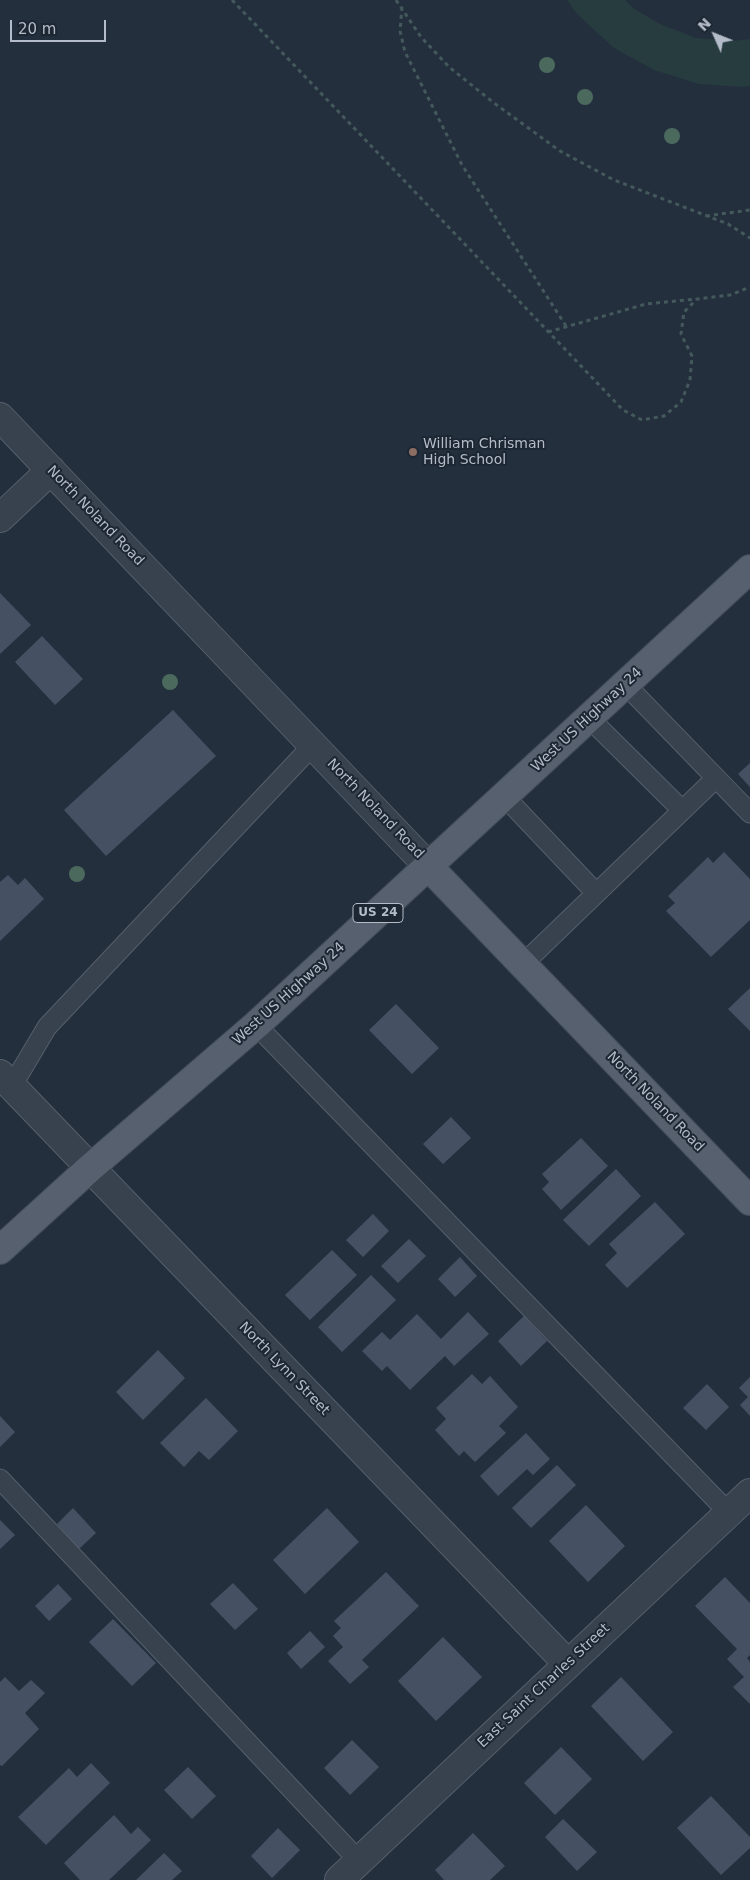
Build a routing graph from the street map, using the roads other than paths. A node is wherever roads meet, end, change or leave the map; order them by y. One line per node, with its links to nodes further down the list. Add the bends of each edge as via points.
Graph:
1 (0, 417): 2 (street, North Noland Road)
2 (51, 470): 3 (street); 7 (street, North Noland Road)
3 (0, 518)
4 (750, 569): 5 (main road, West US Highway 24 / US 24)
5 (625, 684): 6 (main road, West US Highway 24 / US 24); 8 (lane)
6 (589, 718): 9 (main road, West US Highway 24 / US 24); 10 (lane)
7 (313, 745): 12 (street, North Noland Road); 16 (lane, via 47,1026)
8 (716, 778): 10 (lane); 11 (lane)
9 (505, 797): 12 (main road, West US Highway 24 / US 24); 13 (lane)
10 (682, 810): 13 (lane)
11 (750, 813)
12 (429, 867): 14 (main road, North Noland Road); 15 (main road, West US Highway 24 / US 24)
13 (596, 893): 14 (lane)
14 (524, 964): 18 (main road, North Noland Road)
15 (256, 1025): 17 (main road, West US Highway 24 / US 24); 22 (lane)
16 (6, 1080): 17 (street, North Lynn Street)
17 (90, 1168): 19 (main road, West US Highway 24 / US 24); 23 (street, North Lynn Street)
18 (750, 1201)
19 (0, 1250)
20 (0, 1479): 24 (lane)
21 (750, 1493): 22 (street, East Saint Charles Street)
22 (729, 1513): 23 (street, East Saint Charles Street)
23 (568, 1664): 24 (street, East Saint Charles Street)
24 (359, 1861): 25 (street, East Saint Charles Street)
25 (339, 1880)

